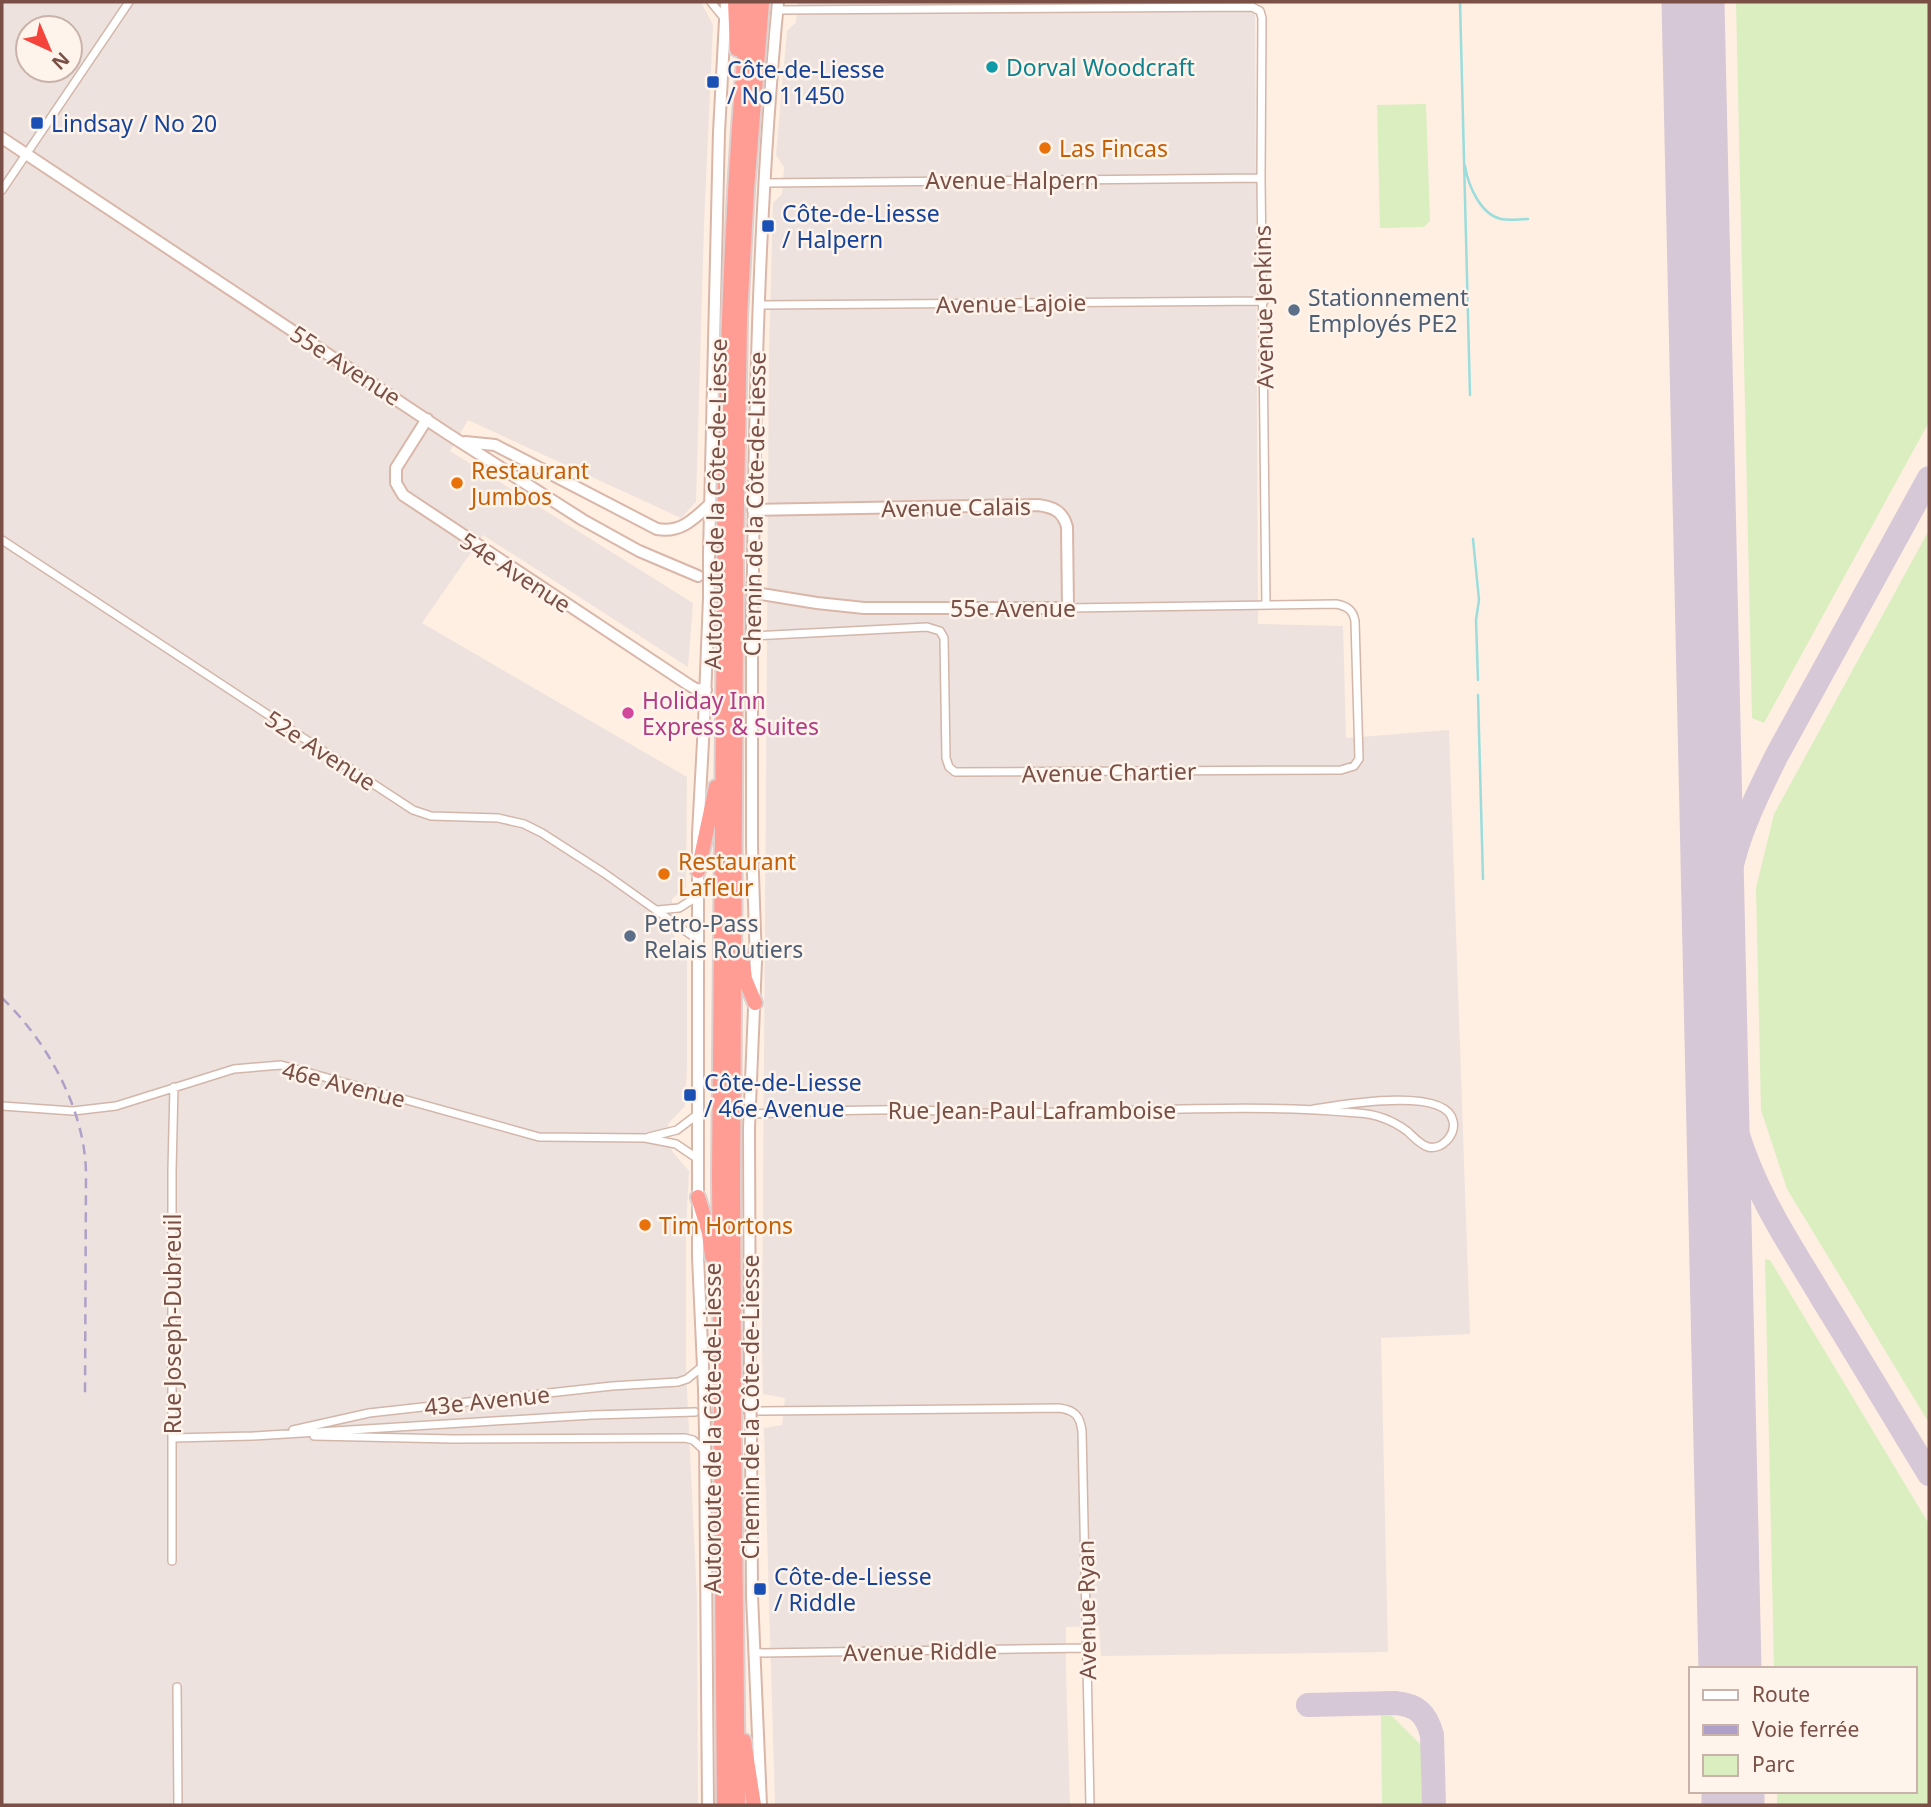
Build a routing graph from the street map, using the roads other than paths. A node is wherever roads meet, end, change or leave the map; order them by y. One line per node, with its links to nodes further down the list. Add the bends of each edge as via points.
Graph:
1 (129, 2): 12 (street)
2 (711, 2): 9 (street)
3 (726, 2): 9 (main road, Chemin de la Côte-de-Liesse)
4 (735, 2): 10 (highway)
5 (749, 2): 10 (highway, Autoroute de la Côte-de-Liesse)
6 (762, 2): 23 (highway, Autoroute de la Côte-de-Liesse, via 740,316)
7 (778, 6): 8 (street); 14 (main road, Chemin de la Côte-de-Liesse)
8 (1032, 6): 13 (street, Avenue Jenkins, via 1252,7 1259,11)
9 (724, 18): 20 (main road, Chemin de la Côte-de-Liesse)
10 (740, 99): 23 (highway, Autoroute de la Côte-de-Liesse, via 725,418)
11 (2, 138): 12 (main road, 55e Avenue)
12 (27, 154): 15 (street); 18 (main road, 55e Avenue)
13 (1261, 178): 14 (street, Avenue Halpern); 16 (street, Avenue Jenkins)
14 (764, 183): 17 (main road, Chemin de la Côte-de-Liesse)
15 (2, 190)
16 (1264, 300): 17 (street, Avenue Lajoie); 27 (street, Avenue Jenkins)
17 (758, 305): 21 (main road, Chemin de la Côte-de-Liesse)
18 (427, 419): 19 (main road, 55e Avenue); 30 (main road, 54e Avenue, via 396,468 396,483 403,495 688,685)
19 (460, 442): 20 (main road, via 495,445 657,529 682,527); 24 (main road, 55e Avenue, via 604,532)
20 (709, 505): 30 (main road, Chemin de la Côte-de-Liesse, bridge)
21 (753, 510): 28 (main road, Avenue Calais, via 1053,508 1067,527); 29 (main road, Chemin de la Côte-de-Liesse, bridge)
22 (2, 540): 35 (street, 52e Avenue, via 413,810 431,816 498,818 524,824)
23 (730, 563): 26 (highway, Autoroute de la Côte-de-Liesse, bridge)
24 (698, 576)
25 (761, 594): 28 (main road, 55e Avenue, via 874,608)
26 (730, 604): 31 (highway, Autoroute de la Côte-de-Liesse); 34 (highway, Autoroute de la Côte-de-Liesse)
27 (1266, 604): 28 (street, 55e Avenue); 29 (street, Avenue Chartier, via 1336,604 1354,614 1360,753 1350,768 955,772 946,758 944,638 940,631 927,627)
28 (1068, 608)
29 (751, 636): 37 (main road, Chemin de la Côte-de-Liesse)
30 (706, 690): 32 (main road, Chemin de la Côte-de-Liesse)
31 (723, 754): 32 (highway); 46 (highway, Autoroute de la Côte-de-Liesse)
32 (698, 871): 33 (main road, Chemin de la Côte-de-Liesse)
33 (698, 896): 35 (street, via 679,908); 36 (main road, Chemin de la Côte-de-Liesse)
34 (735, 900): 37 (highway, via 745,979); 48 (highway, Autoroute de la Côte-de-Liesse)
35 (658, 910): 36 (street, 52e Avenue)
36 (698, 940): 41 (main road, Chemin de la Côte-de-Liesse)
37 (755, 1003): 42 (main road, Chemin de la Côte-de-Liesse)
38 (174, 1087): 39 (street, 46e Avenue, via 116,1106 74,1111); 43 (street, 46e Avenue, via 234,1069 281,1065 539,1137); 53 (street, Rue Joseph-Dubreuil)
39 (2, 1106)
40 (1314, 1109): 40 (street, Rue Jean-Paul Laframboise, via 1376,1115 1433,1147 1447,1140 1454,1125 1449,1112 1438,1105 1406,1101); 42 (street, Rue Jean-Paul Laframboise)
41 (698, 1114): 43 (street, 46e Avenue, via 677,1130); 44 (main road, Chemin de la Côte-de-Liesse)
42 (750, 1114): 57 (main road, Chemin de la Côte-de-Liesse, bridge)
43 (645, 1138): 44 (street, 46e Avenue, via 676,1144)
44 (698, 1159): 45 (main road, Chemin de la Côte-de-Liesse)
45 (698, 1196): 46 (highway, via 709,1233); 47 (main road, Chemin de la Côte-de-Liesse)
46 (720, 1318): 48 (highway, Autoroute de la Côte-de-Liesse)
47 (703, 1366): 52 (street, 43e Avenue, via 678,1382 369,1413); 54 (main road, Chemin de la Côte-de-Liesse, bridge)
48 (727, 1389): 51 (highway, Autoroute de la Côte-de-Liesse, bridge)
49 (759, 1411): 56 (street, Avenue Ryan, via 1050,1408 1078,1415)
50 (695, 1412): 52 (street, 43e Avenue)
51 (728, 1433): 59 (highway, Autoroute de la Côte-de-Liesse); 62 (highway, Autoroute de la Côte-de-Liesse)
52 (268, 1435): 53 (street, 43e Avenue); 54 (street, 43e Avenue, via 685,1438)
53 (172, 1438): 55 (street, Rue Joseph-Dubreuil)
54 (705, 1451): 61 (main road, Chemin de la Côte-de-Liesse)
55 (172, 1561)
56 (1087, 1648): 57 (street, Avenue Riddle); 66 (street, Avenue Ryan)
57 (754, 1653): 65 (main road, Chemin de la Côte-de-Liesse)
58 (177, 1687): 60 (street)
59 (737, 1697): 63 (highway, Autoroute de la Côte-de-Liesse); 64 (highway)
60 (178, 1805)
61 (708, 1805)
62 (724, 1805)
63 (738, 1805)
64 (754, 1805)
65 (761, 1805)
66 (1090, 1805)

